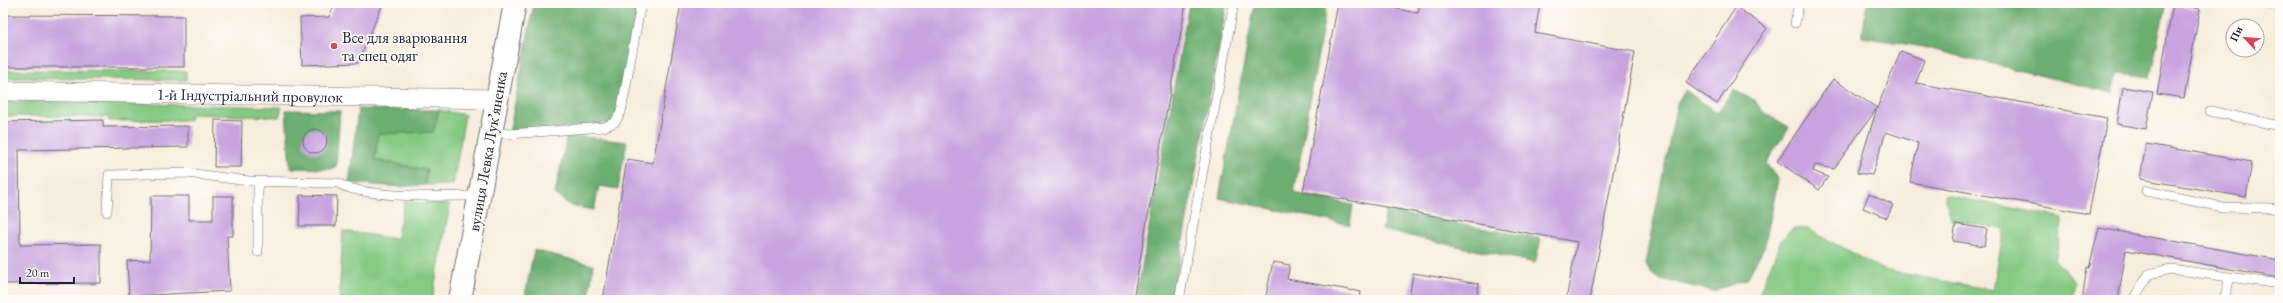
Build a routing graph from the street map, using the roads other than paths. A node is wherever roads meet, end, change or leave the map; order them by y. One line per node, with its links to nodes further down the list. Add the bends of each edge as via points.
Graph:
1 (515, 3): 9 (main road, вулиця Левка Лукʼяненка)
2 (641, 3): 12 (lane, via 621,112 615,122 604,127 517,134)
3 (1234, 3): 22 (lane)
4 (1799, 3): 7 (lane)
5 (2261, 3): 6 (lane)
6 (2280, 6)
7 (1795, 22)
8 (3, 91): 9 (street, 1-й Індустріальний провулок)
9 (497, 99): 12 (main road, вулиця Левка Лукʼяненка)
10 (2210, 111): 11 (lane)
11 (2280, 126)
12 (491, 131): 15 (main road, вулиця Левка Лукʼяненка)
13 (258, 181): 15 (lane, via 338,183 347,188 400,195); 17 (lane, via 187,173 109,175); 18 (lane)
14 (2146, 191): 16 (lane, via 2222,207)
15 (479, 196): 21 (main road, вулиця Левка Лукʼяненка)
16 (2280, 210)
17 (107, 212)
18 (258, 252)
19 (2230, 277): 20 (lane); 23 (lane, via 2171,269 2149,274); 24 (lane)
20 (2280, 284)
21 (460, 300)
22 (1179, 300)
23 (2134, 300)
24 (2224, 300)

